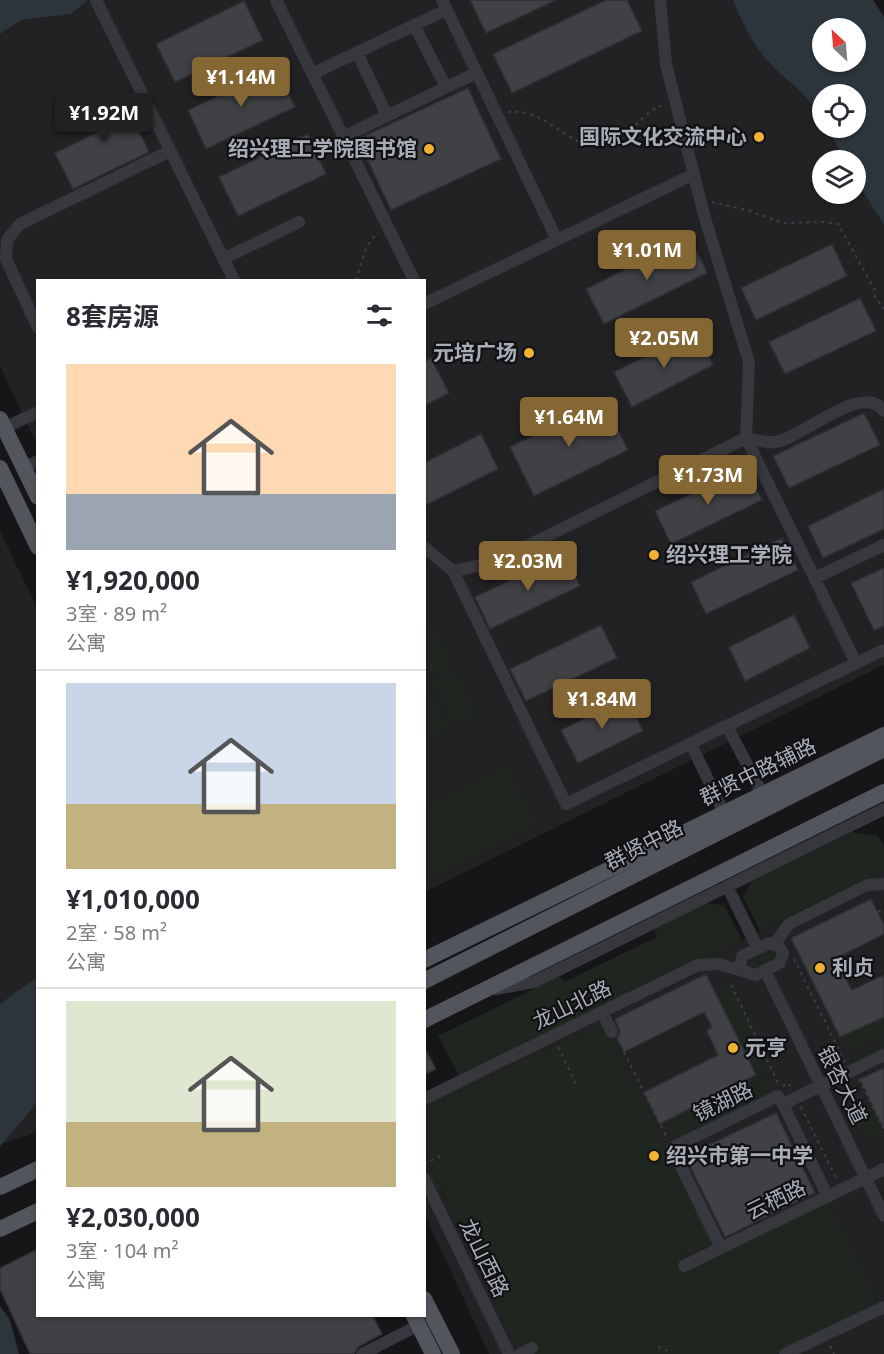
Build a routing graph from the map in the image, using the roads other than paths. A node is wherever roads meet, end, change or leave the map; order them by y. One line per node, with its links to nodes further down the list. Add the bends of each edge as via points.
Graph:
1 (96, 0): 12 (street)
2 (276, 0): 8 (street)
3 (660, 0): 13 (street, via 666,64)
4 (444, 5): 5 (street); 7 (street)
5 (414, 25): 6 (street); 9 (street)
6 (357, 52): 8 (street); 10 (street)
7 (476, 73): 9 (street); 15 (street)
8 (312, 74): 11 (street)
9 (446, 87): 10 (street)
10 (387, 116): 11 (street)
11 (343, 137): 18 (street)
12 (170, 151): 16 (street); 20 (street, via 20,224 7,240 6,259)
13 (694, 174): 15 (street); 24 (street, via 749,362)
14 (299, 222): 16 (street)
15 (557, 240): 19 (street)
16 (223, 259): 17 (street)
17 (233, 279)
18 (414, 279)
19 (426, 303)
20 (36, 324)
21 (884, 411): 24 (street, via 867,401 775,442)
22 (36, 413): 23 (street)
23 (2, 424): 25 (main road)
24 (746, 438): 31 (street, via 492,563); 32 (street)
25 (30, 464): 27 (main road)
26 (0, 468): 28 (main road)
27 (36, 489)
28 (36, 543)
29 (884, 545): 32 (street)
30 (426, 549): 31 (street)
31 (453, 571): 37 (street, via 566,804)
32 (815, 578): 34 (street)
33 (884, 650): 34 (street)
34 (856, 663): 35 (street)
35 (727, 726): 37 (street); 40 (street)
36 (884, 735): 40 (main road, 群贤中路辅路)
37 (690, 744): 41 (street)
38 (884, 749): 50 (main road, 群贤中路)
39 (884, 792): 51 (main road)
40 (763, 795): 41 (main road, 群贤中路辅路)
41 (724, 813): 47 (main road, 群贤中路辅路)
42 (882, 814): 44 (street)
43 (884, 884): 45 (street, via 867,885 789,924)
44 (727, 886): 46 (street); 51 (street, via 534,982)
45 (774, 945): 46 (street, via 769,943); 49 (street, via 783,953 780,963)
46 (758, 949): 48 (street, via 742,956)
47 (426, 959)
48 (740, 968): 49 (street, 龙山北路, via 743,973 756,975); 52 (street, 龙山北路, via 698,965)
49 (765, 970): 56 (street, 银杏大道)
50 (426, 980)
51 (480, 992): 53 (main road)
52 (602, 1012): 54 (street); 57 (street, 龙山北路)
53 (426, 1019)
54 (612, 1032)
55 (884, 1055): 56 (street, 镜湖路)
56 (821, 1086): 58 (street, 镜湖路); 61 (street, 银杏大道)
57 (426, 1098)
58 (783, 1104): 64 (street); 68 (street, 镜湖路, via 778,1096 672,1148)
59 (884, 1169): 61 (street, 云栖路)
60 (36, 1170): 63 (main road)
61 (866, 1178): 64 (street, 云栖路); 66 (street, 银杏大道)
62 (426, 1182): 78 (street, 龙山西路)
63 (4, 1184)
64 (828, 1197): 68 (street, 云栖路)
65 (33, 1213): 67 (main road)
66 (884, 1216)
67 (0, 1229)
68 (721, 1248): 69 (street, 云栖路)
69 (684, 1266)
70 (426, 1303): 77 (main road)
71 (884, 1306): 80 (street)
72 (417, 1320): 74 (street); 76 (main road)
73 (532, 1348): 79 (street)
74 (384, 1349): 75 (street)
75 (362, 1354)
76 (433, 1354)
77 (452, 1354)
78 (509, 1354)
79 (520, 1354)
80 (785, 1354)

